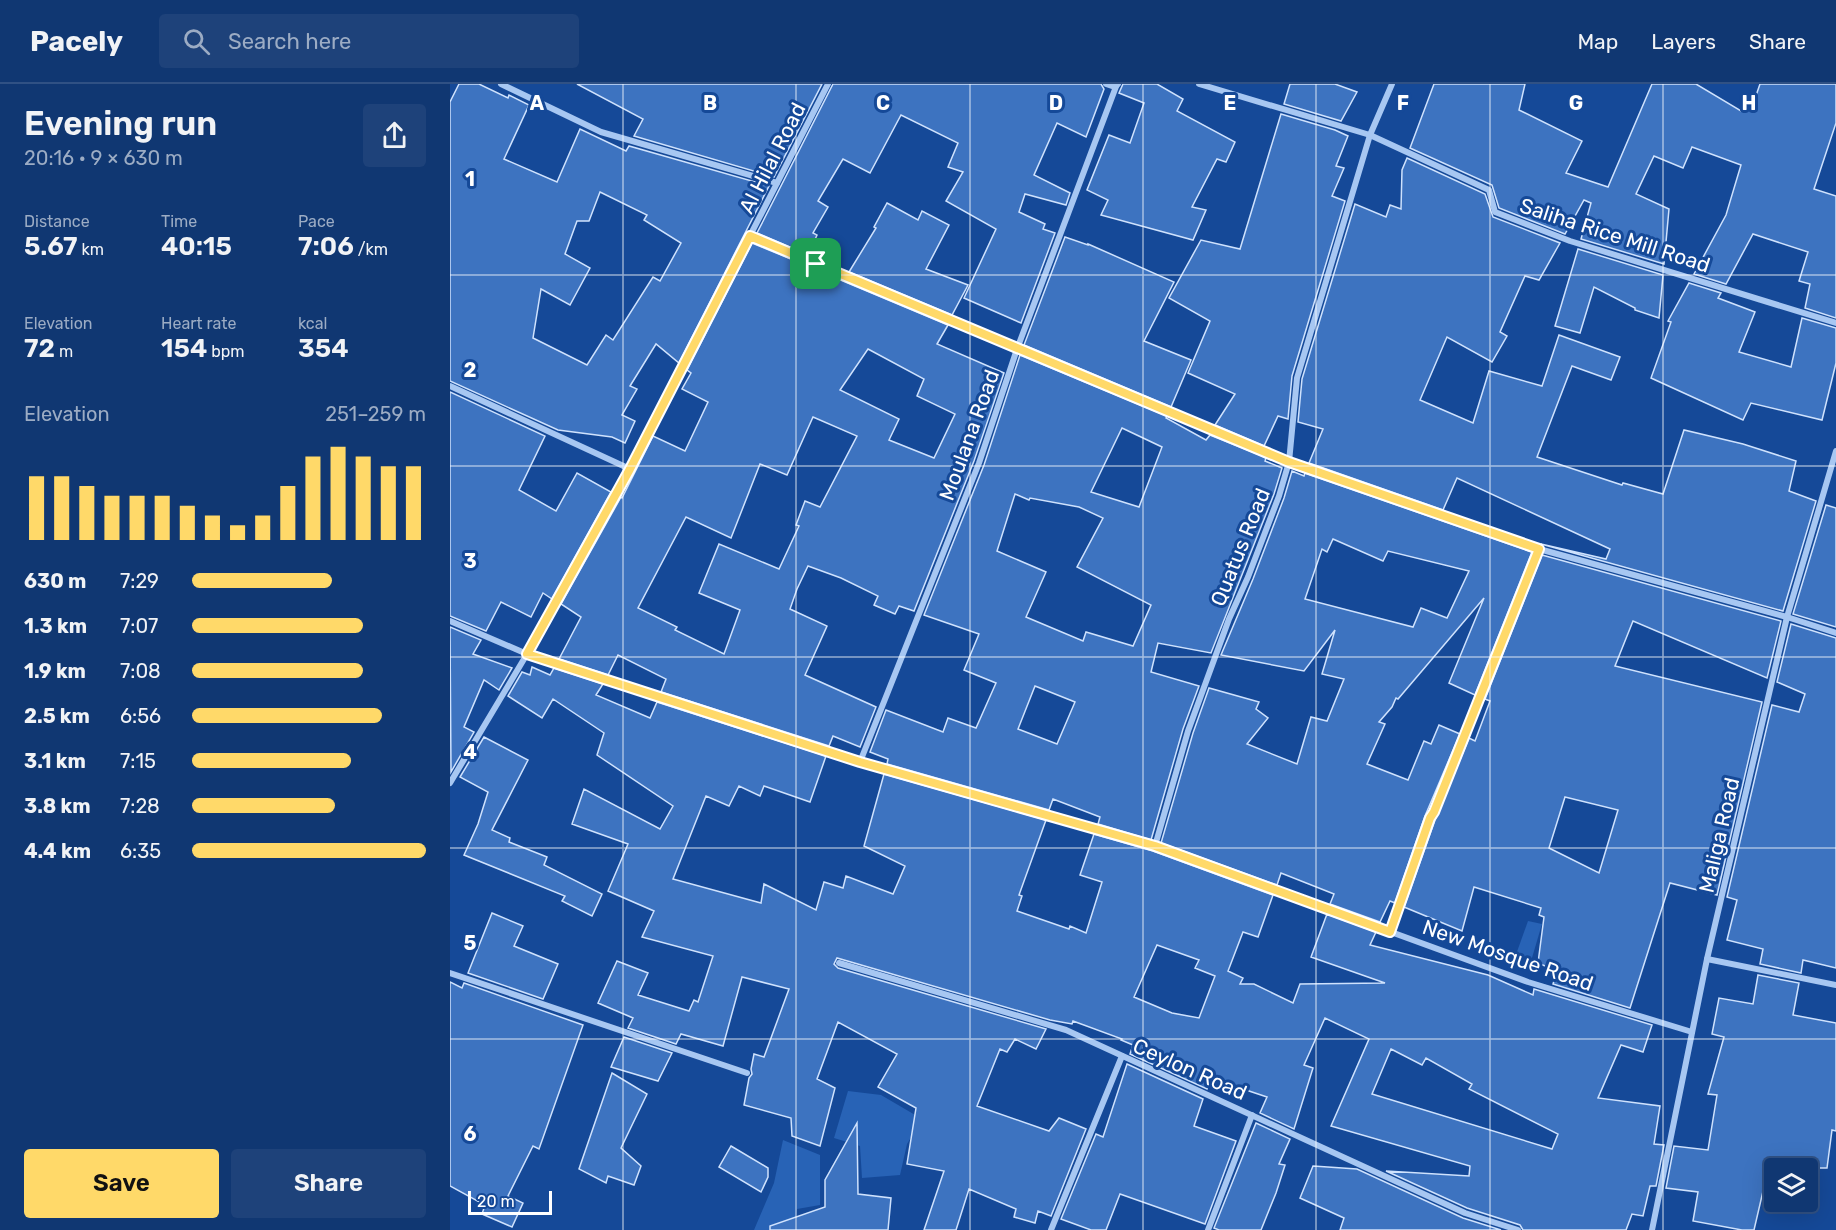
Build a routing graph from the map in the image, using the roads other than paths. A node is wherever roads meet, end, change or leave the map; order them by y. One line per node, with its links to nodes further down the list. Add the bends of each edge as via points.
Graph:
1 (501, 84): 8 (street, via 601,132)
2 (828, 84): 8 (street, Al Hilal Road)
3 (1106, 84): 6 (street)
4 (1199, 84): 7 (street, Saliha Rice Mill Road)
5 (1392, 84): 7 (street, Quatus Road)
6 (1117, 85): 11 (street, Moulana Road)
7 (1370, 135): 10 (street, Saliha Rice Mill Road, via 1489,190 1495,212 1570,241); 14 (street, Quatus Road, via 1297,378)
8 (777, 183): 9 (street, Al Hilal Road)
9 (750, 236): 11 (street); 15 (street, Al Hilal Road)
10 (1836, 323)
11 (1017, 349): 14 (street); 21 (street, Moulana Road, via 979,463)
12 (450, 386): 15 (street)
13 (1836, 452): 17 (street, Maliga Road)
14 (1289, 462): 16 (street); 23 (street, Quatus Road, via 1188,731)
15 (630, 469): 20 (street, Al Hilal Road)
16 (1539, 549): 17 (street); 24 (street, via 1430,818)
17 (1787, 617): 19 (street); 25 (street, Maliga Road)
18 (450, 621): 20 (street, New Mosque Road)
19 (1836, 633)
20 (527, 654): 21 (street, New Mosque Road); 22 (street, Al Hilal Road)
21 (860, 762): 23 (street, New Mosque Road)
22 (450, 783)
23 (1155, 846): 24 (street, New Mosque Road)
24 (1390, 932): 29 (street, New Mosque Road, via 1528,982)
25 (1707, 959): 28 (street); 29 (street, Maliga Road)
26 (839, 963): 30 (street, Ceylon Road, via 1066,1030)
27 (450, 972): 31 (street)
28 (1836, 985)
29 (1692, 1032): 36 (street, Maliga Road)
30 (1122, 1056): 32 (street, Ceylon Road); 33 (street)
31 (747, 1073)
32 (1252, 1115): 34 (street); 35 (street, Ceylon Road, via 1466,1213)
33 (1051, 1230)
34 (1208, 1230)
35 (1518, 1230)
36 (1652, 1230)

